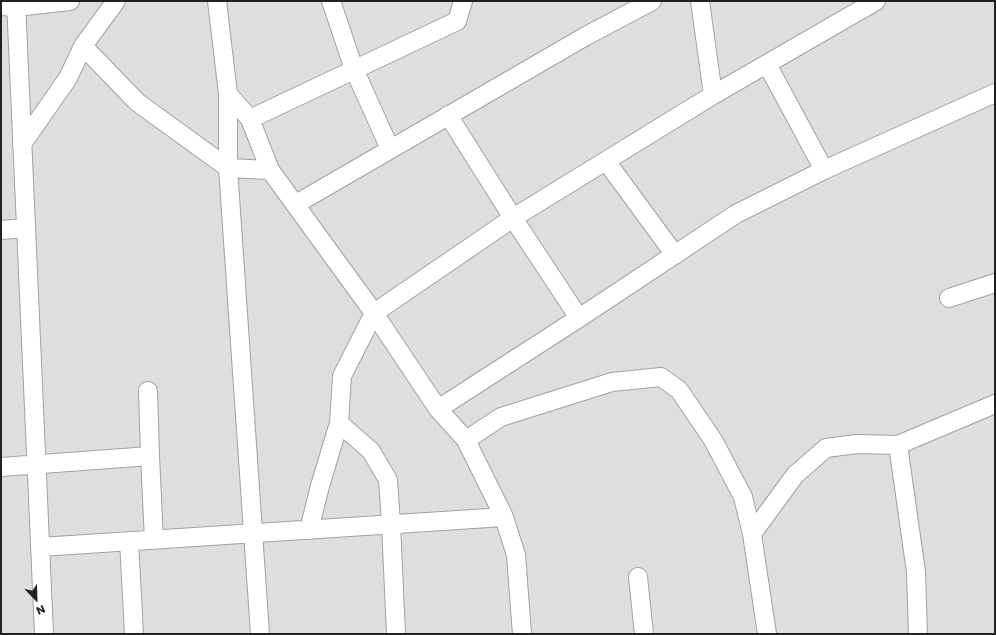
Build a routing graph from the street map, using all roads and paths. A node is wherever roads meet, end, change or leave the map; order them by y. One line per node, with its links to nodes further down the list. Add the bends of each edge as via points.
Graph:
1 (70, 1): 9 (street)
2 (116, 1): 10 (street)
3 (217, 1): 14 (street)
4 (331, 1): 12 (street)
5 (463, 1): 12 (street, via 457,21)
6 (652, 1): 16 (street)
7 (700, 1): 15 (street)
8 (876, 1): 11 (street)
9 (11, 5): 18 (street)
10 (83, 46): 18 (street, via 68,78); 21 (street, via 136,102)
11 (767, 64): 15 (street); 23 (street)
12 (354, 69): 17 (street); 19 (street)
13 (995, 93): 23 (street)
14 (228, 94): 17 (street); 21 (street)
15 (713, 95): 20 (street)
16 (448, 115): 19 (street); 25 (street)
17 (250, 119): 22 (street)
18 (22, 144): 26 (street)
19 (390, 149): 24 (street)
20 (606, 161): 25 (street); 28 (street)
21 (228, 168): 22 (street); 45 (street)
22 (270, 170): 24 (street)
23 (824, 170): 28 (street, via 736,214)
24 (296, 204): 31 (street)
25 (513, 218): 31 (street); 32 (street)
26 (26, 228): 27 (street); 40 (street)
27 (1, 230)
28 (674, 255): 32 (street)
29 (995, 283): 30 (street)
30 (949, 298)
31 (374, 313): 35 (street); 36 (street, via 342,376)
32 (579, 318): 35 (street)
33 (148, 391): 39 (street)
34 (995, 404): 38 (street)
35 (438, 409): 37 (street)
36 (339, 423): 43 (street, via 370,451 388,480); 44 (street)
37 (466, 440): 42 (street); 46 (street, via 501,417 612,382 661,377 679,390 713,440 743,496)
38 (898, 446): 46 (street, via 857,444 826,448 795,475); 58 (street, via 916,572)
39 (150, 456): 40 (street); 47 (street)
40 (36, 464): 41 (street); 49 (street)
41 (1, 467)
42 (504, 517): 43 (street); 55 (street, via 516,555)
43 (392, 524): 44 (street); 54 (street)
44 (309, 530): 45 (street)
45 (254, 533): 47 (street); 53 (street)
46 (752, 534): 57 (street)
47 (154, 540): 48 (street)
48 (129, 541): 49 (street); 52 (street)
49 (40, 547): 51 (street)
50 (638, 577): 56 (street)
51 (44, 634)
52 (134, 634)
53 (260, 634)
54 (396, 634)
55 (522, 634)
56 (644, 634)
57 (767, 634)
58 (918, 634)

